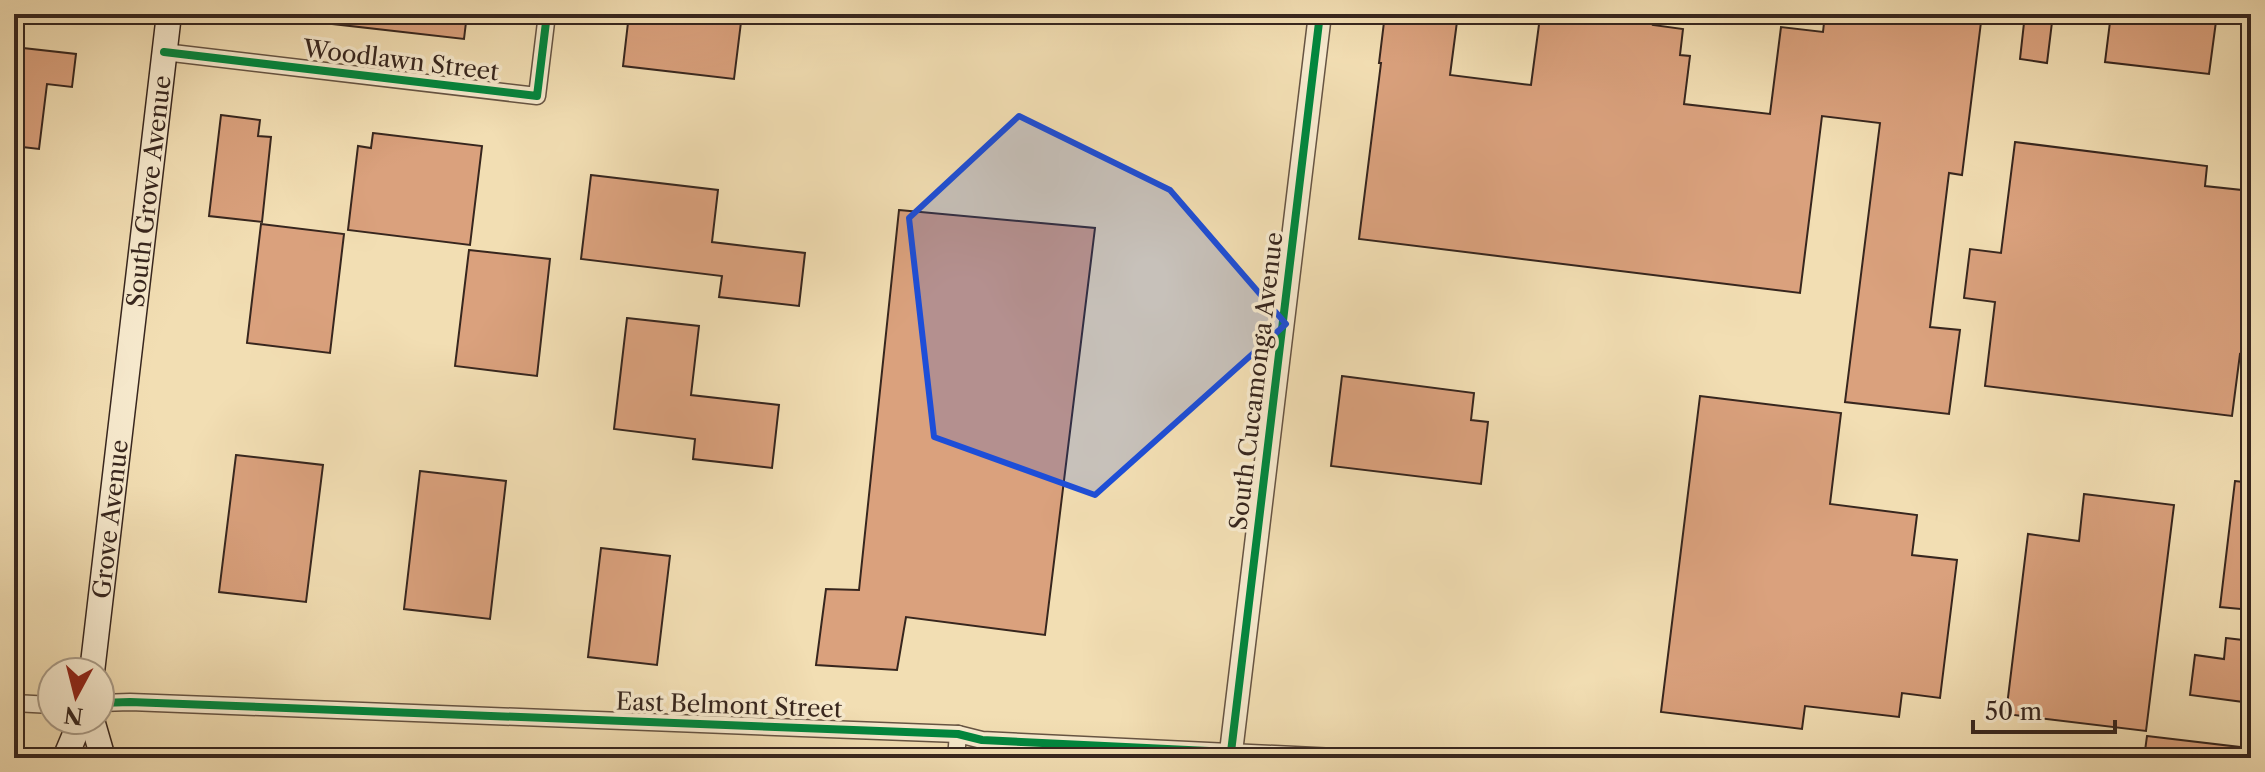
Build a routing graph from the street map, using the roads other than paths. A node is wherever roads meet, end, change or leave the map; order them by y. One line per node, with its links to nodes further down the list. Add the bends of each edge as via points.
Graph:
1 (169, 14): 4 (main road, South Grove Avenue)
2 (547, 14): 4 (street, Woodlawn Street, via 537,96)
3 (1320, 14): 13 (street, South Cucamonga Avenue)
4 (164, 52): 5 (main road, South Grove Avenue)
5 (127, 367): 6 (main road, Grove Avenue)
6 (94, 656)
7 (116, 702): 10 (street, East Belmont Street)
8 (14, 703): 9 (street)
9 (36, 704)
10 (958, 734): 13 (street, East Belmont Street, via 982,740); 16 (street)
11 (74, 736): 14 (main road)
12 (97, 736): 15 (main road)
13 (1231, 752): 17 (street, East Belmont Street)
14 (65, 758)
15 (103, 758)
16 (956, 758)
17 (1356, 758)

